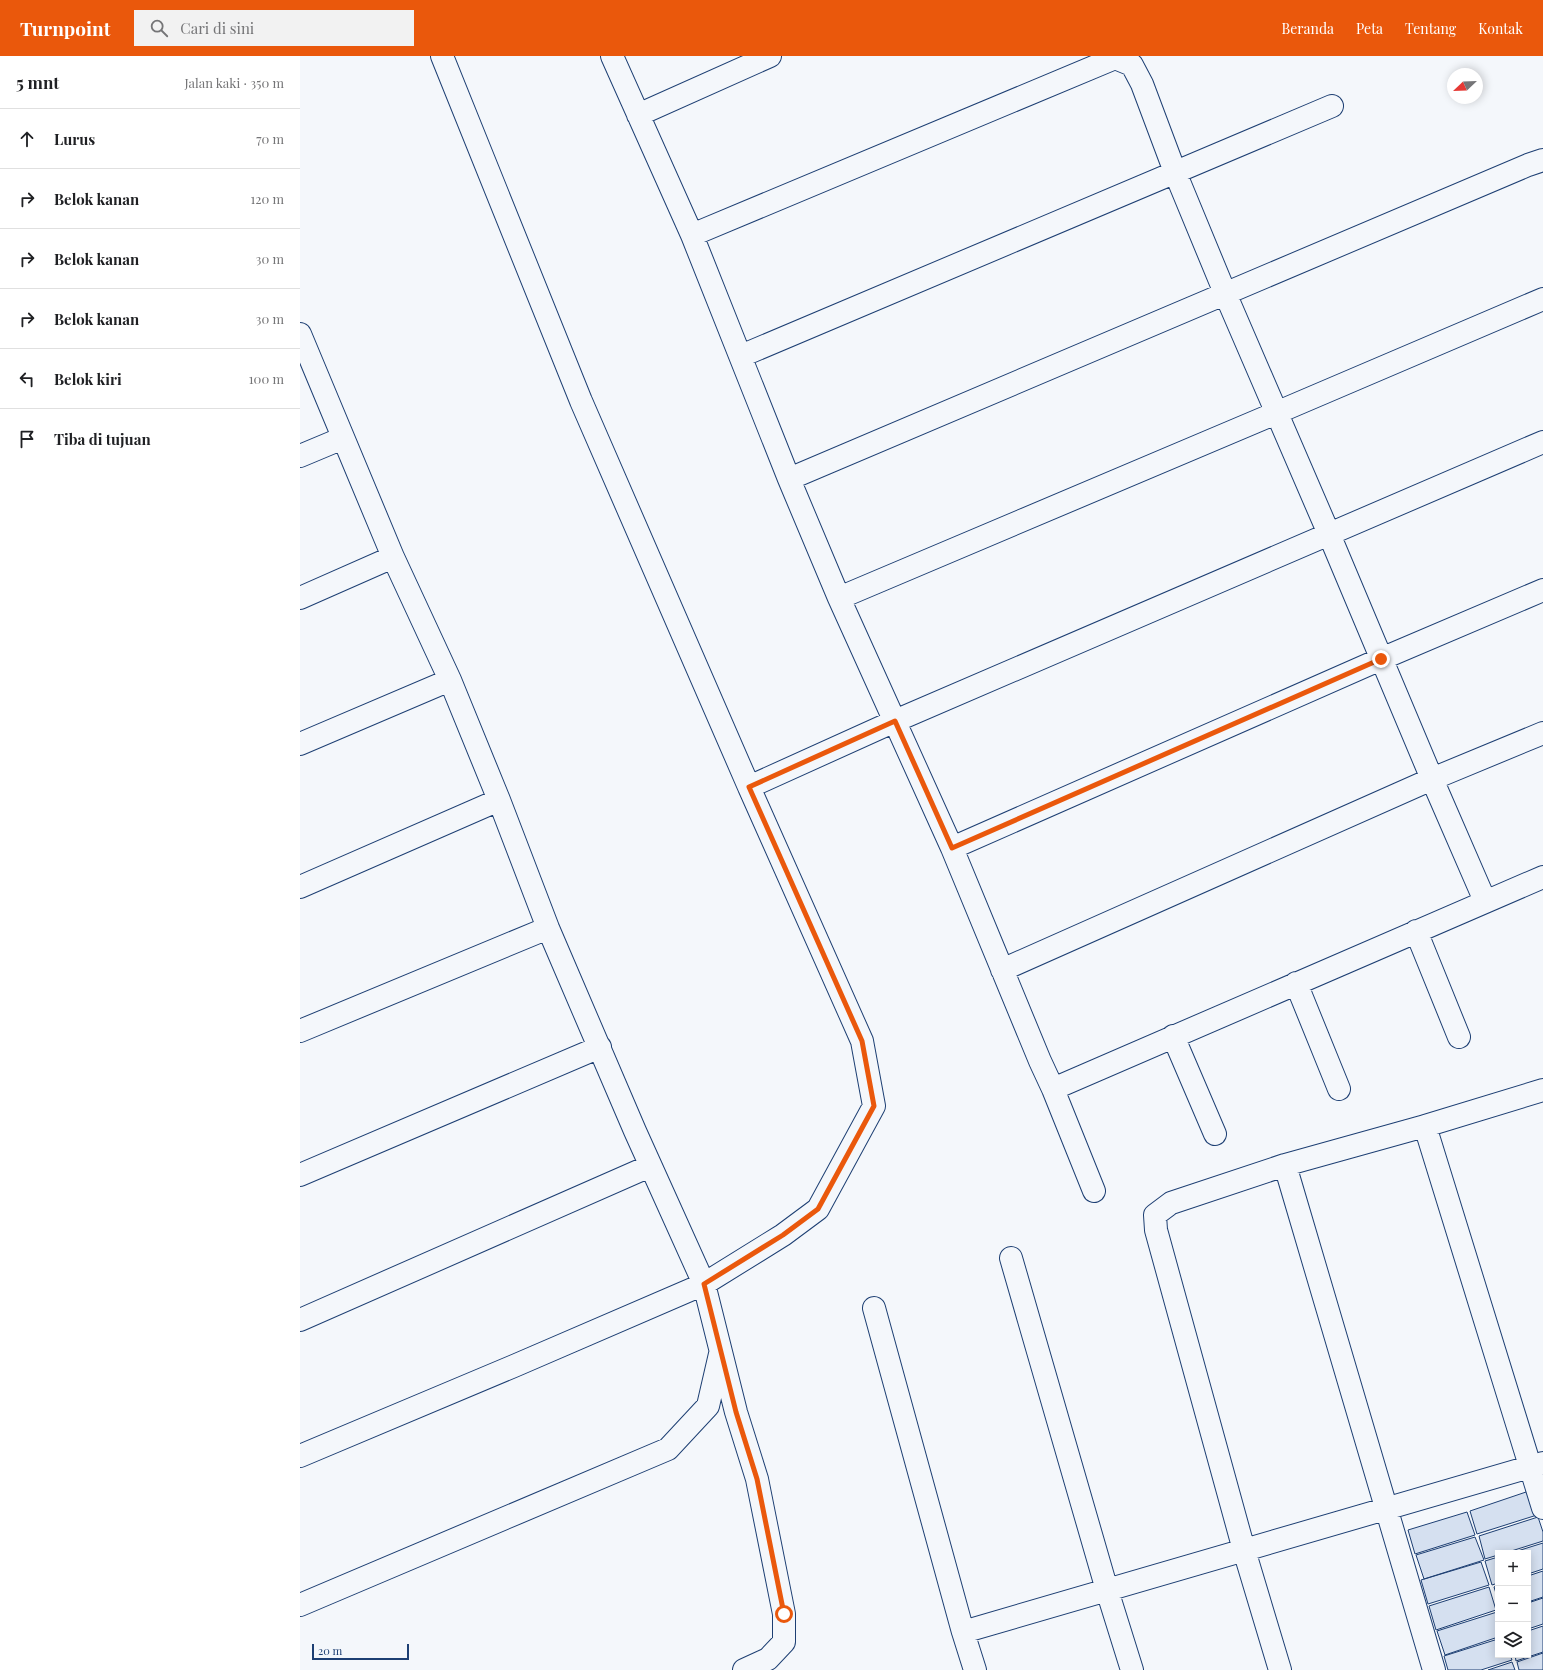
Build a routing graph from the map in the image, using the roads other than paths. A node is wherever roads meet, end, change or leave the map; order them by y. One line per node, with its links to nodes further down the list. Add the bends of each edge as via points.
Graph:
1 (442, 56): 29 (street, via 581,401)
2 (612, 56): 5 (street)
3 (770, 56): 5 (street)
4 (1332, 106): 7 (street)
5 (638, 115): 8 (street)
6 (1543, 160): 9 (street)
7 (1175, 172): 8 (street, via 1142,84 1132,65 1114,58); 9 (street); 12 (street)
8 (692, 235): 12 (street)
9 (1225, 293): 13 (street); 17 (street)
10 (1543, 299): 13 (street)
11 (300, 334): 14 (street)
12 (742, 356): 17 (street)
13 (1276, 413): 18 (street); 22 (street)
14 (343, 438): 16 (street); 19 (street)
15 (1543, 442): 18 (street)
16 (300, 456)
17 (789, 479): 22 (street)
18 (1329, 534): 23 (street); 25 (street)
19 (393, 557): 21 (street); 24 (street)
20 (1543, 590): 23 (street)
21 (300, 598)
22 (839, 598): 25 (street)
23 (1381, 659): 28 (street); 31 (street)
24 (450, 680): 27 (street); 30 (street)
25 (895, 721): 29 (street); 31 (street)
26 (1543, 734): 28 (street)
27 (300, 744)
28 (1432, 779): 34 (street); 37 (street)
29 (749, 787): 53 (street, via 862,1041 874,1106 818,1209 783,1235)
30 (499, 800): 33 (street); 35 (street)
31 (952, 848): 37 (street)
32 (1543, 877): 34 (street)
33 (300, 886)
34 (1485, 901): 36 (street)
35 (548, 928): 39 (street); 42 (street)
36 (1416, 931): 38 (street); 41 (street)
37 (1002, 970): 43 (street)
38 (1296, 983): 40 (street); 44 (street)
39 (300, 1031)
40 (1173, 1036): 43 (street); 47 (street)
41 (1460, 1037)
42 (600, 1047): 49 (street); 50 (street)
43 (1053, 1089): 51 (street)
44 (1339, 1089)
45 (1543, 1090): 46 (street)
46 (1425, 1126): 48 (street); 58 (street)
47 (1215, 1134)
48 (1284, 1165): 59 (street); 61 (street, via 1171,1203 1155,1215 1156,1230)
49 (650, 1166): 53 (street); 55 (street)
50 (300, 1175)
51 (1094, 1191)
52 (1011, 1258): 62 (street)
53 (704, 1284): 56 (street); 57 (street)
54 (874, 1308): 64 (street)
55 (300, 1320)
56 (721, 1351): 63 (street, via 708,1406 668,1449); 65 (street, via 736,1412 757,1479 784,1614 784,1642 768,1659)
57 (300, 1456)
58 (1537, 1465): 59 (street); 60 (street)
59 (1387, 1508): 61 (street); 69 (street)
60 (1543, 1508)
61 (1244, 1550): 62 (street); 68 (street)
62 (1107, 1590): 64 (street); 67 (street)
63 (300, 1605)
64 (963, 1632): 66 (street)
65 (744, 1670)
66 (975, 1670)
67 (1132, 1670)
68 (1280, 1670)
69 (1434, 1670)

